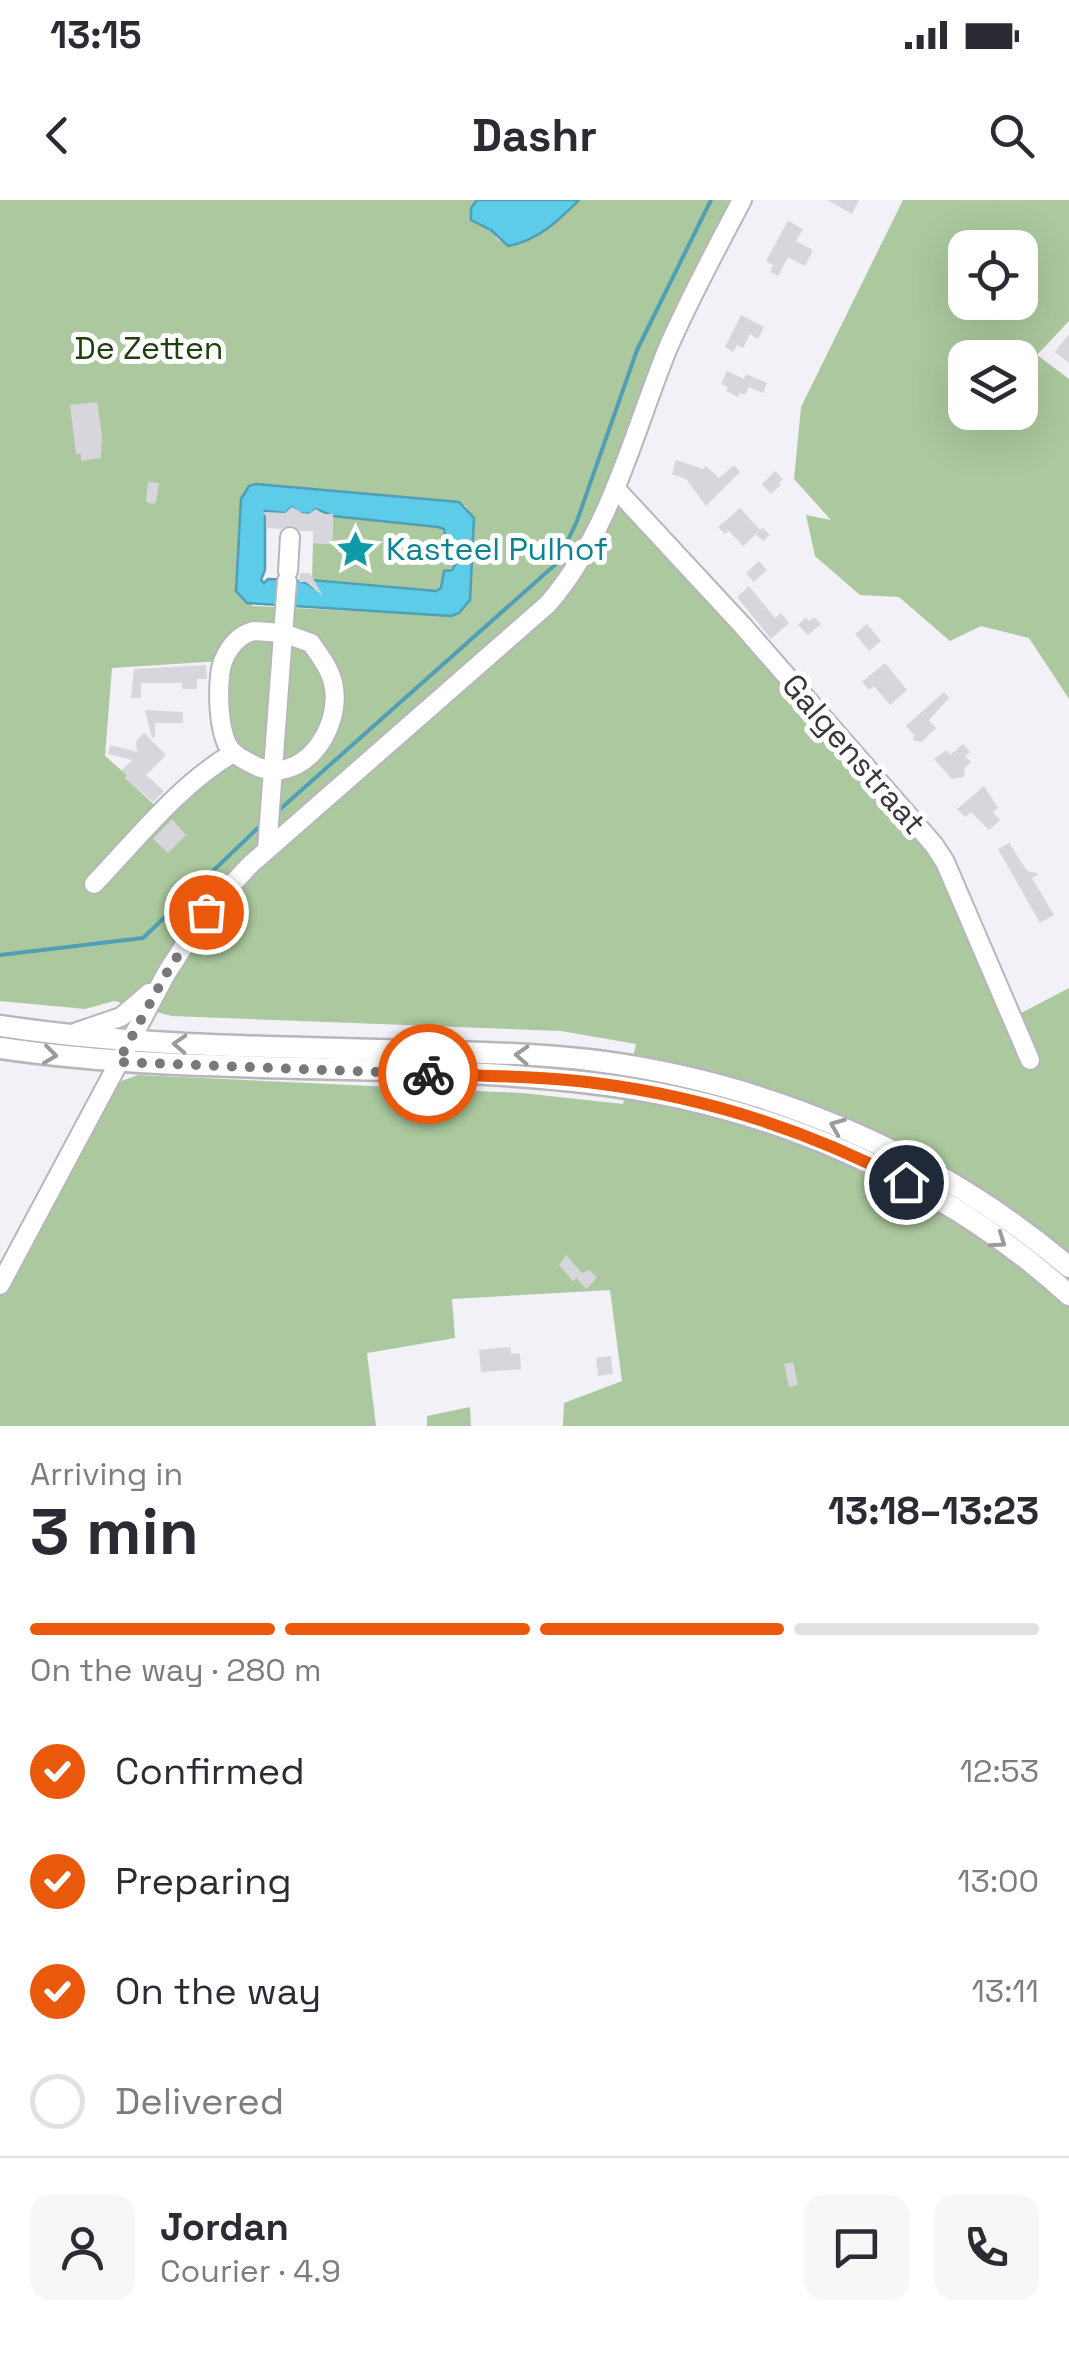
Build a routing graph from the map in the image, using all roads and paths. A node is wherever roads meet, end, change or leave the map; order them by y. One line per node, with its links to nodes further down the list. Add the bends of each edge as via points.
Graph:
1 (742, 200): 2 (street, via 668,348)
2 (616, 488): 7 (street, via 582,562 548,604); 14 (street, Galgenstraat, via 934,845)
3 (290, 537): 4 (street)
4 (283, 633): 5 (street, via 242,634 222,660 221,709); 6 (street); 6 (street, via 311,642 332,678 336,701 314,753)
5 (233, 753): 6 (street); 8 (street, via 187,788)
6 (272, 772): 7 (street)
7 (267, 850): 9 (street, via 206,912)
8 (94, 884)
9 (166, 974): 11 (street, via 122,1018); 12 (street)
10 (0, 1026): 11 (main road)
11 (60, 1035): 12 (main road)
12 (130, 1042): 15 (street); 16 (main road, one-way to 12, via 1004,1218 896,1154 807,1114 708,1082 565,1057)
13 (0, 1048): 15 (main road, one-way to 15)
14 (1030, 1060)
15 (118, 1062): 17 (street); 18 (main road, one-way to 18, via 561,1080 697,1103 800,1134 886,1171 995,1237)
16 (1069, 1267)
17 (0, 1285)
18 (1069, 1295)

